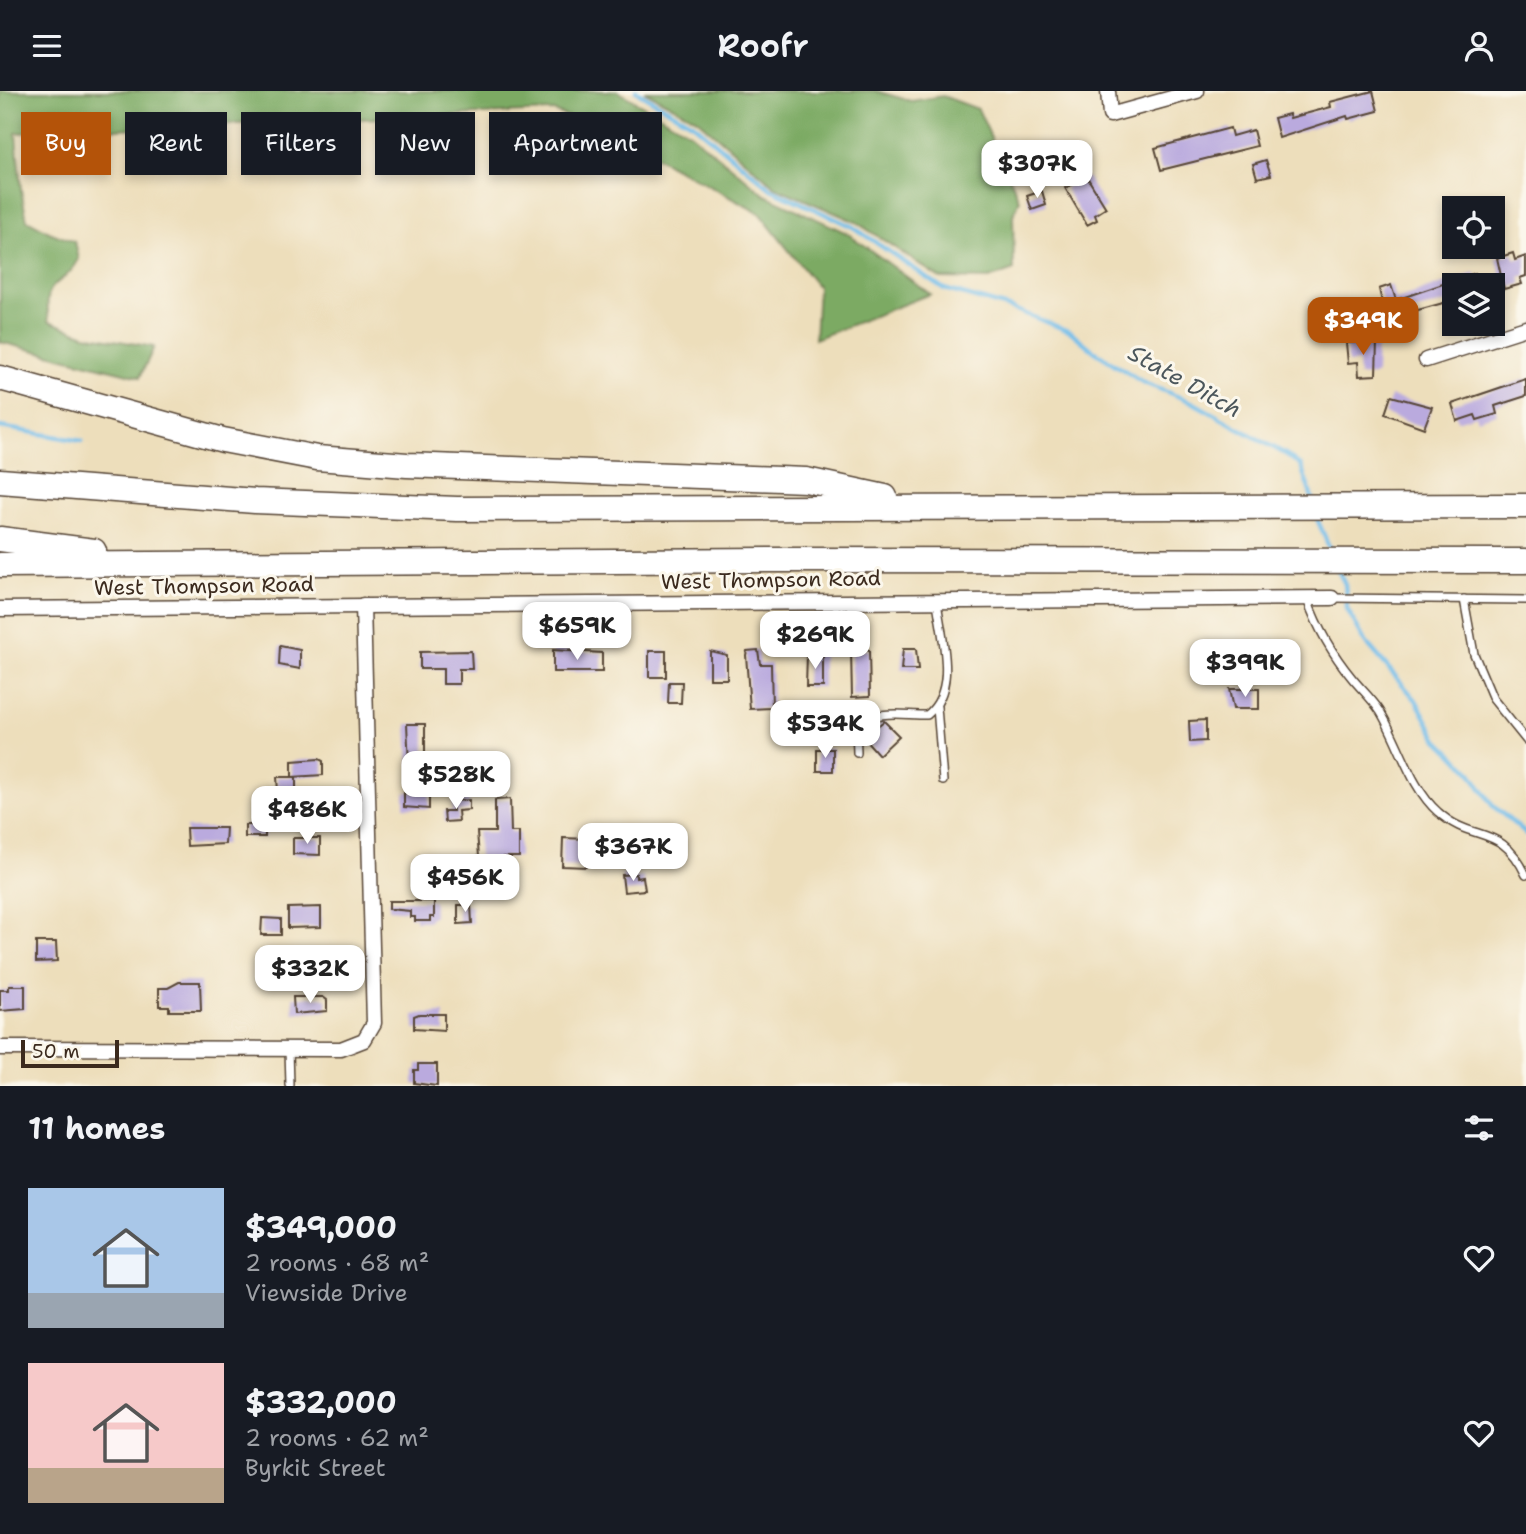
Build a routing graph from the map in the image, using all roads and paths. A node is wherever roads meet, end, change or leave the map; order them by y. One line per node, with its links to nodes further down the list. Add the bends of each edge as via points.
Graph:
1 (1108, 91): 2 (street, via 1110,115)
2 (1196, 91)
3 (1526, 328): 4 (street)
4 (1426, 360)
5 (0, 379): 8 (highway, via 223,440 317,458 806,480)
6 (0, 481): 8 (highway, via 361,507)
7 (1526, 506): 8 (highway)
8 (937, 508)
9 (0, 539): 11 (highway)
10 (1526, 561): 11 (highway)
11 (156, 563): 12 (highway)
12 (0, 565)
13 (1332, 598): 15 (street, West Thompson Road); 16 (lane)
14 (937, 599): 15 (street, West Thompson Road); 18 (street, West Thompson Road); 20 (lane, via 946,671)
15 (1307, 599): 24 (lane, via 1315,621 1350,677 1378,708 1403,751 1418,790 1451,823 1508,845)
16 (1464, 599): 17 (lane); 21 (lane, via 1474,654 1493,699)
17 (1526, 600)
18 (363, 605): 19 (street, West Thompson Road); 26 (street, via 374,1023 364,1040 341,1049)
19 (0, 609)
20 (937, 707): 22 (lane, via 927,715 869,716 856,725); 23 (lane)
21 (1526, 740)
22 (857, 753)
23 (943, 781)
24 (1526, 875)
25 (0, 1048): 26 (street)
26 (289, 1049): 27 (lane)
27 (290, 1086)

